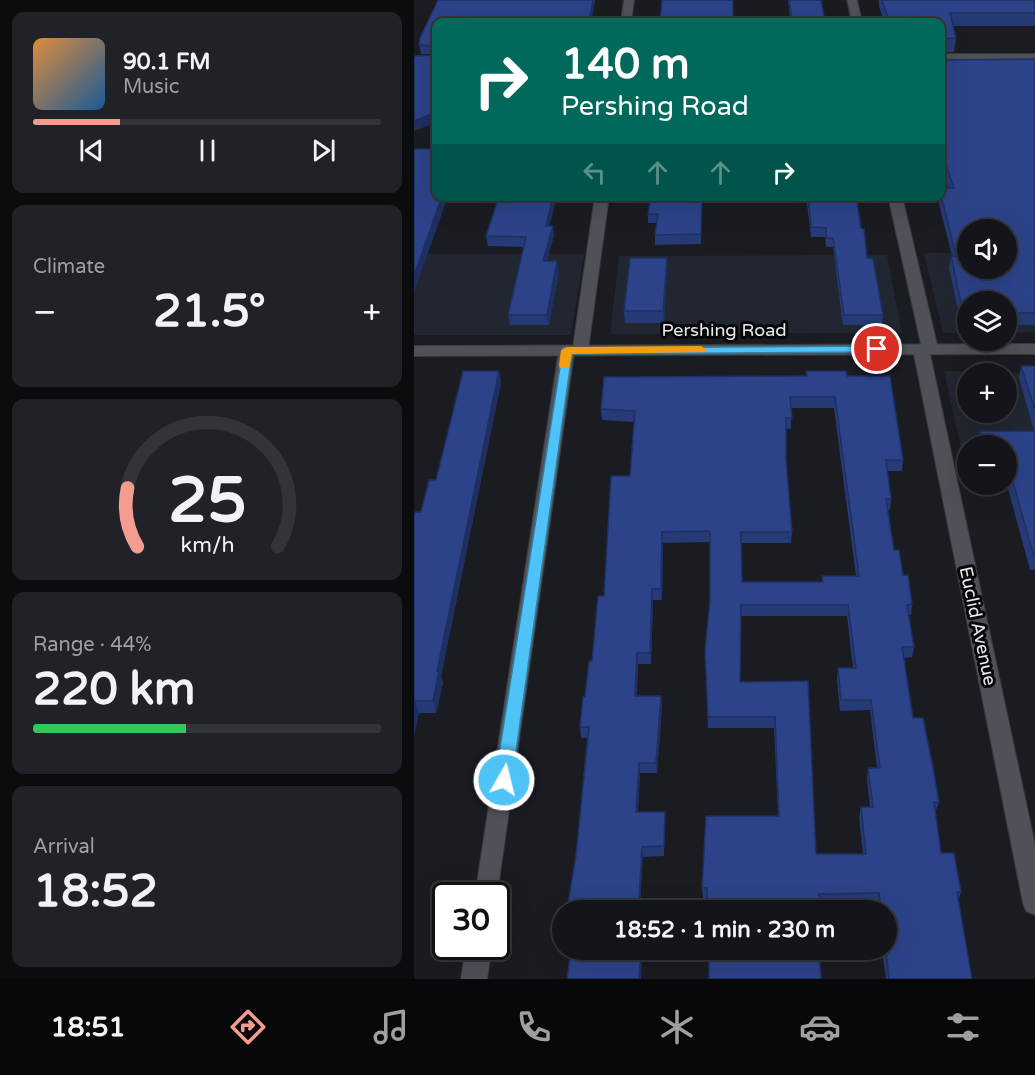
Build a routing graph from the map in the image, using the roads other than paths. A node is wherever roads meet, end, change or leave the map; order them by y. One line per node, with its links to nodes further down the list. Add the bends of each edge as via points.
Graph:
1 (629, 0): 3 (street)
2 (852, 0): 4 (street)
3 (627, 18)
4 (856, 18)
5 (945, 57): 6 (street)
6 (1035, 57)
7 (601, 201): 11 (street)
8 (896, 201): 9 (street, Euclid Avenue)
9 (926, 349): 10 (street, Pershing Road); 11 (street, Pershing Road); 14 (street, Euclid Avenue)
10 (1035, 349)
11 (574, 350): 12 (street, Pershing Road); 13 (street)
12 (414, 351)
13 (489, 882)
14 (1035, 903)
15 (477, 960): 16 (street)
16 (474, 979)

